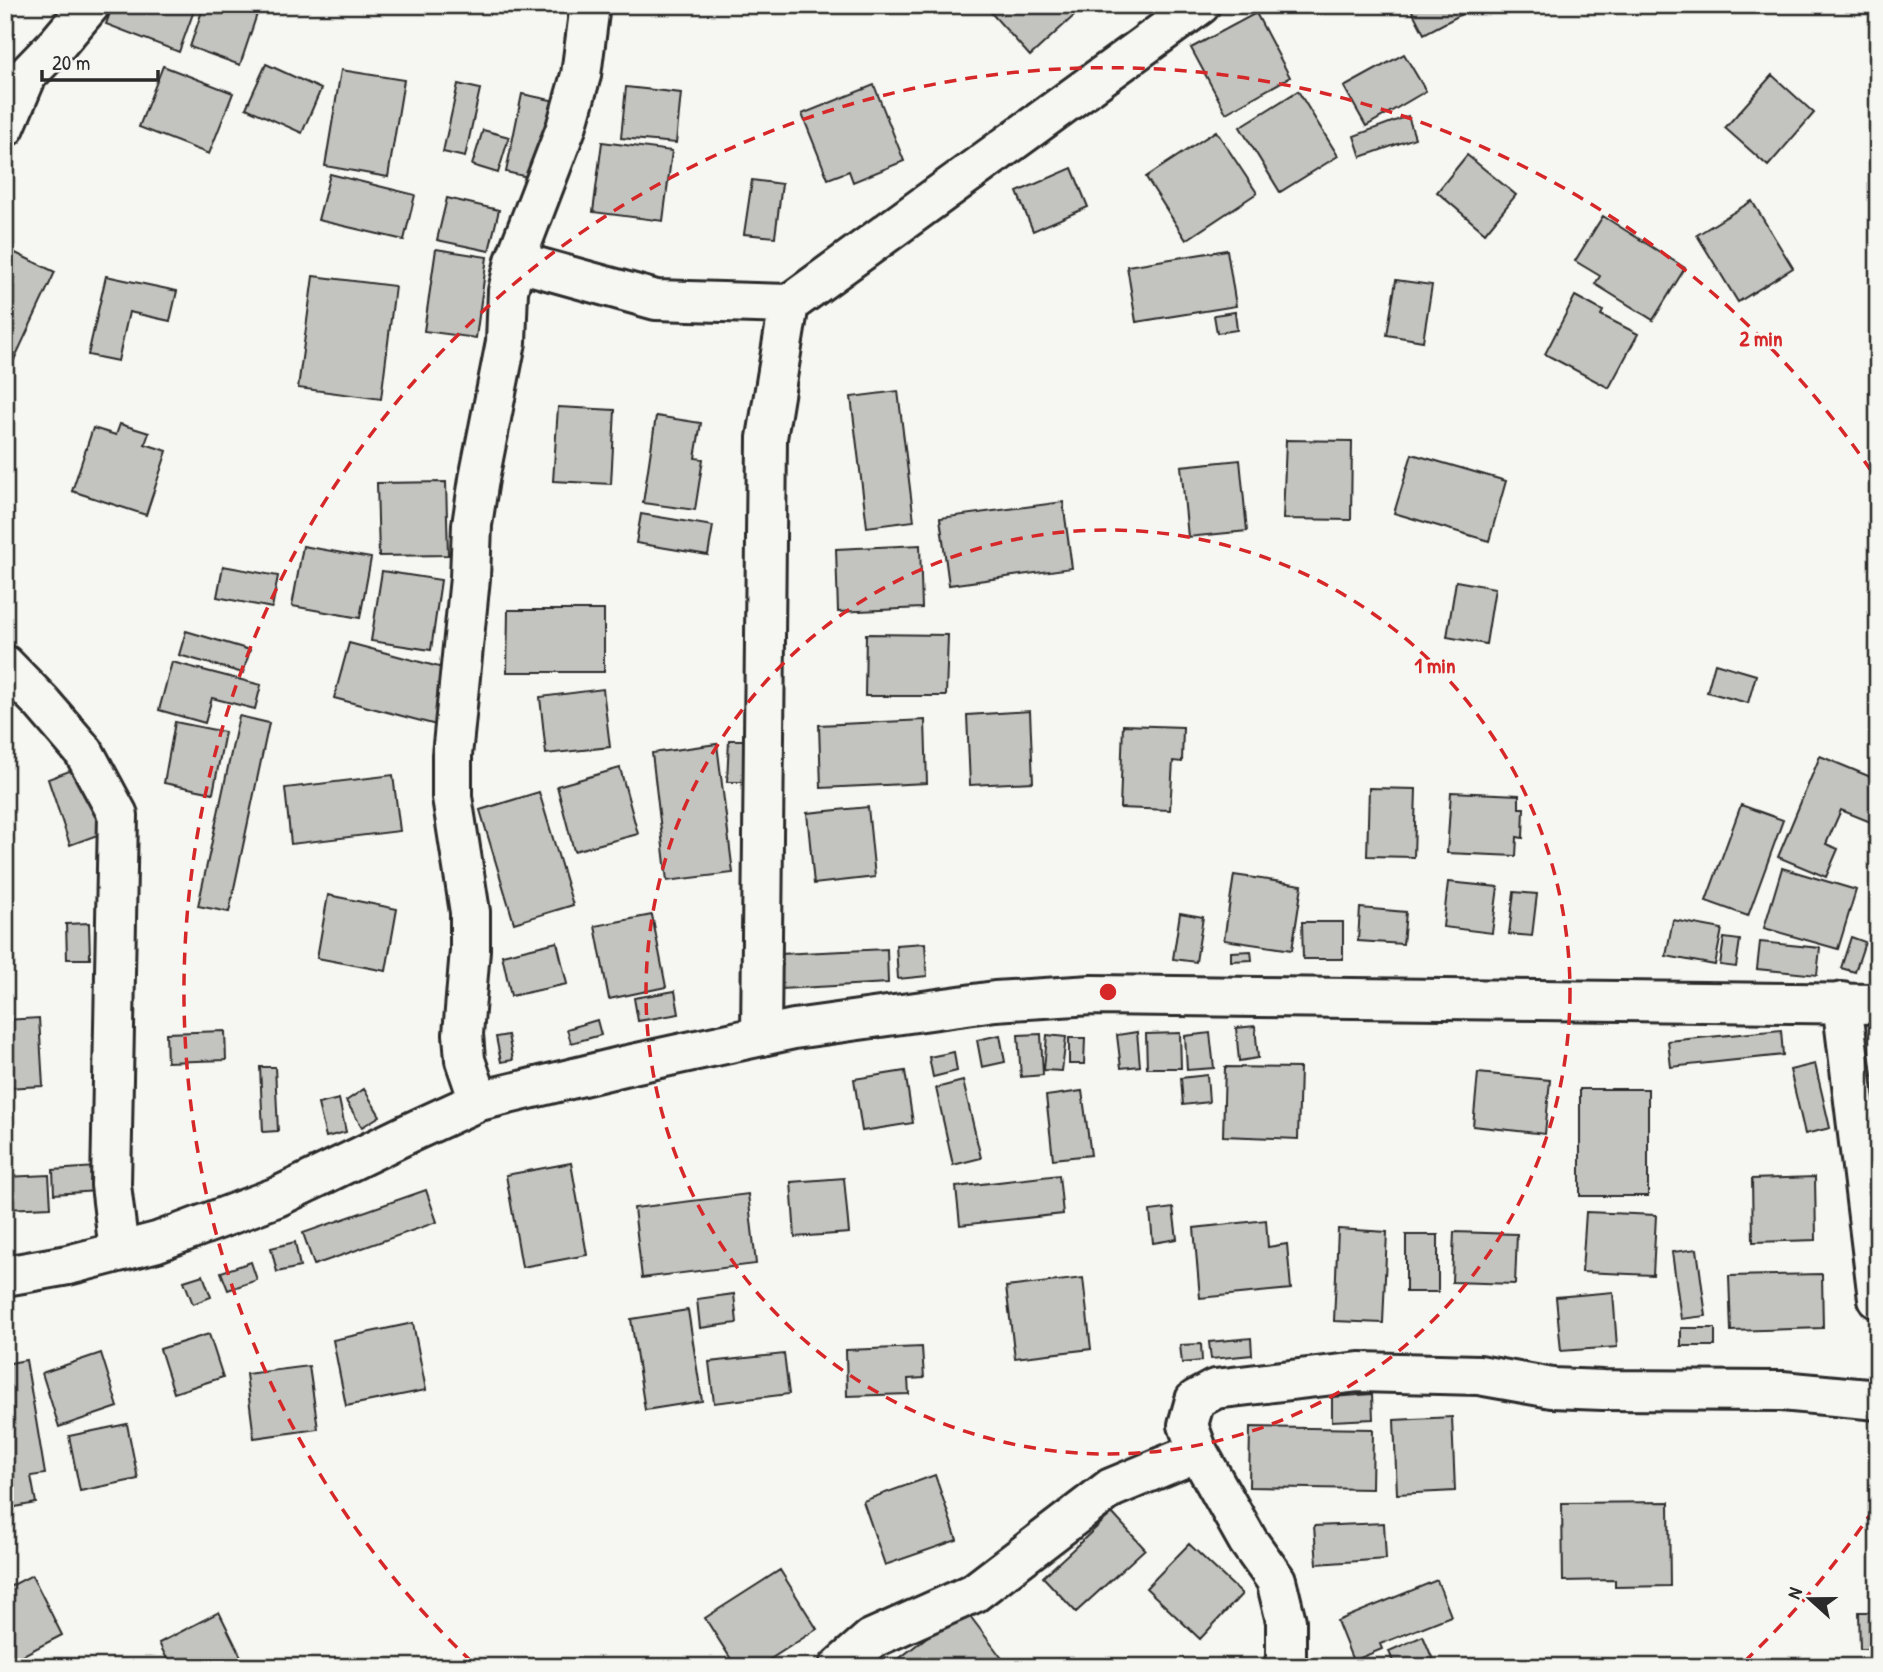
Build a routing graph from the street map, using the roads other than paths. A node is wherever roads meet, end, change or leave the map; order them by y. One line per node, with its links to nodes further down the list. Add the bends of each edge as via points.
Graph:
1 (90, 5): 4 (street, via 27,75)
2 (590, 5): 5 (street, via 581,75 566,128)
3 (1200, 5): 6 (street)
4 (5, 127)
5 (514, 261): 6 (street, via 656,300); 10 (street, via 506,342 472,525 452,755 452,797 470,912 465,1060)
6 (789, 304): 9 (street, via 766,438)
7 (5, 665): 11 (street, via 84,752 118,815 111,1185)
8 (1860, 1003): 9 (street, via 1092,995 995,1001); 13 (street)
9 (761, 1036): 10 (street)
10 (479, 1101): 11 (street, via 277,1197)
11 (119, 1251): 12 (street)
12 (5, 1276)
13 (1878, 1299)
14 (1878, 1400): 15 (street, via 1782,1391 1552,1388 1479,1374 1359,1372 1215,1390 1195,1400 1191,1413 1188,1425)
15 (1198, 1452): 16 (street, via 1111,1488 974,1593 871,1639); 17 (street, via 1248,1541 1276,1580 1286,1621)
16 (839, 1667)
17 (1283, 1667)

